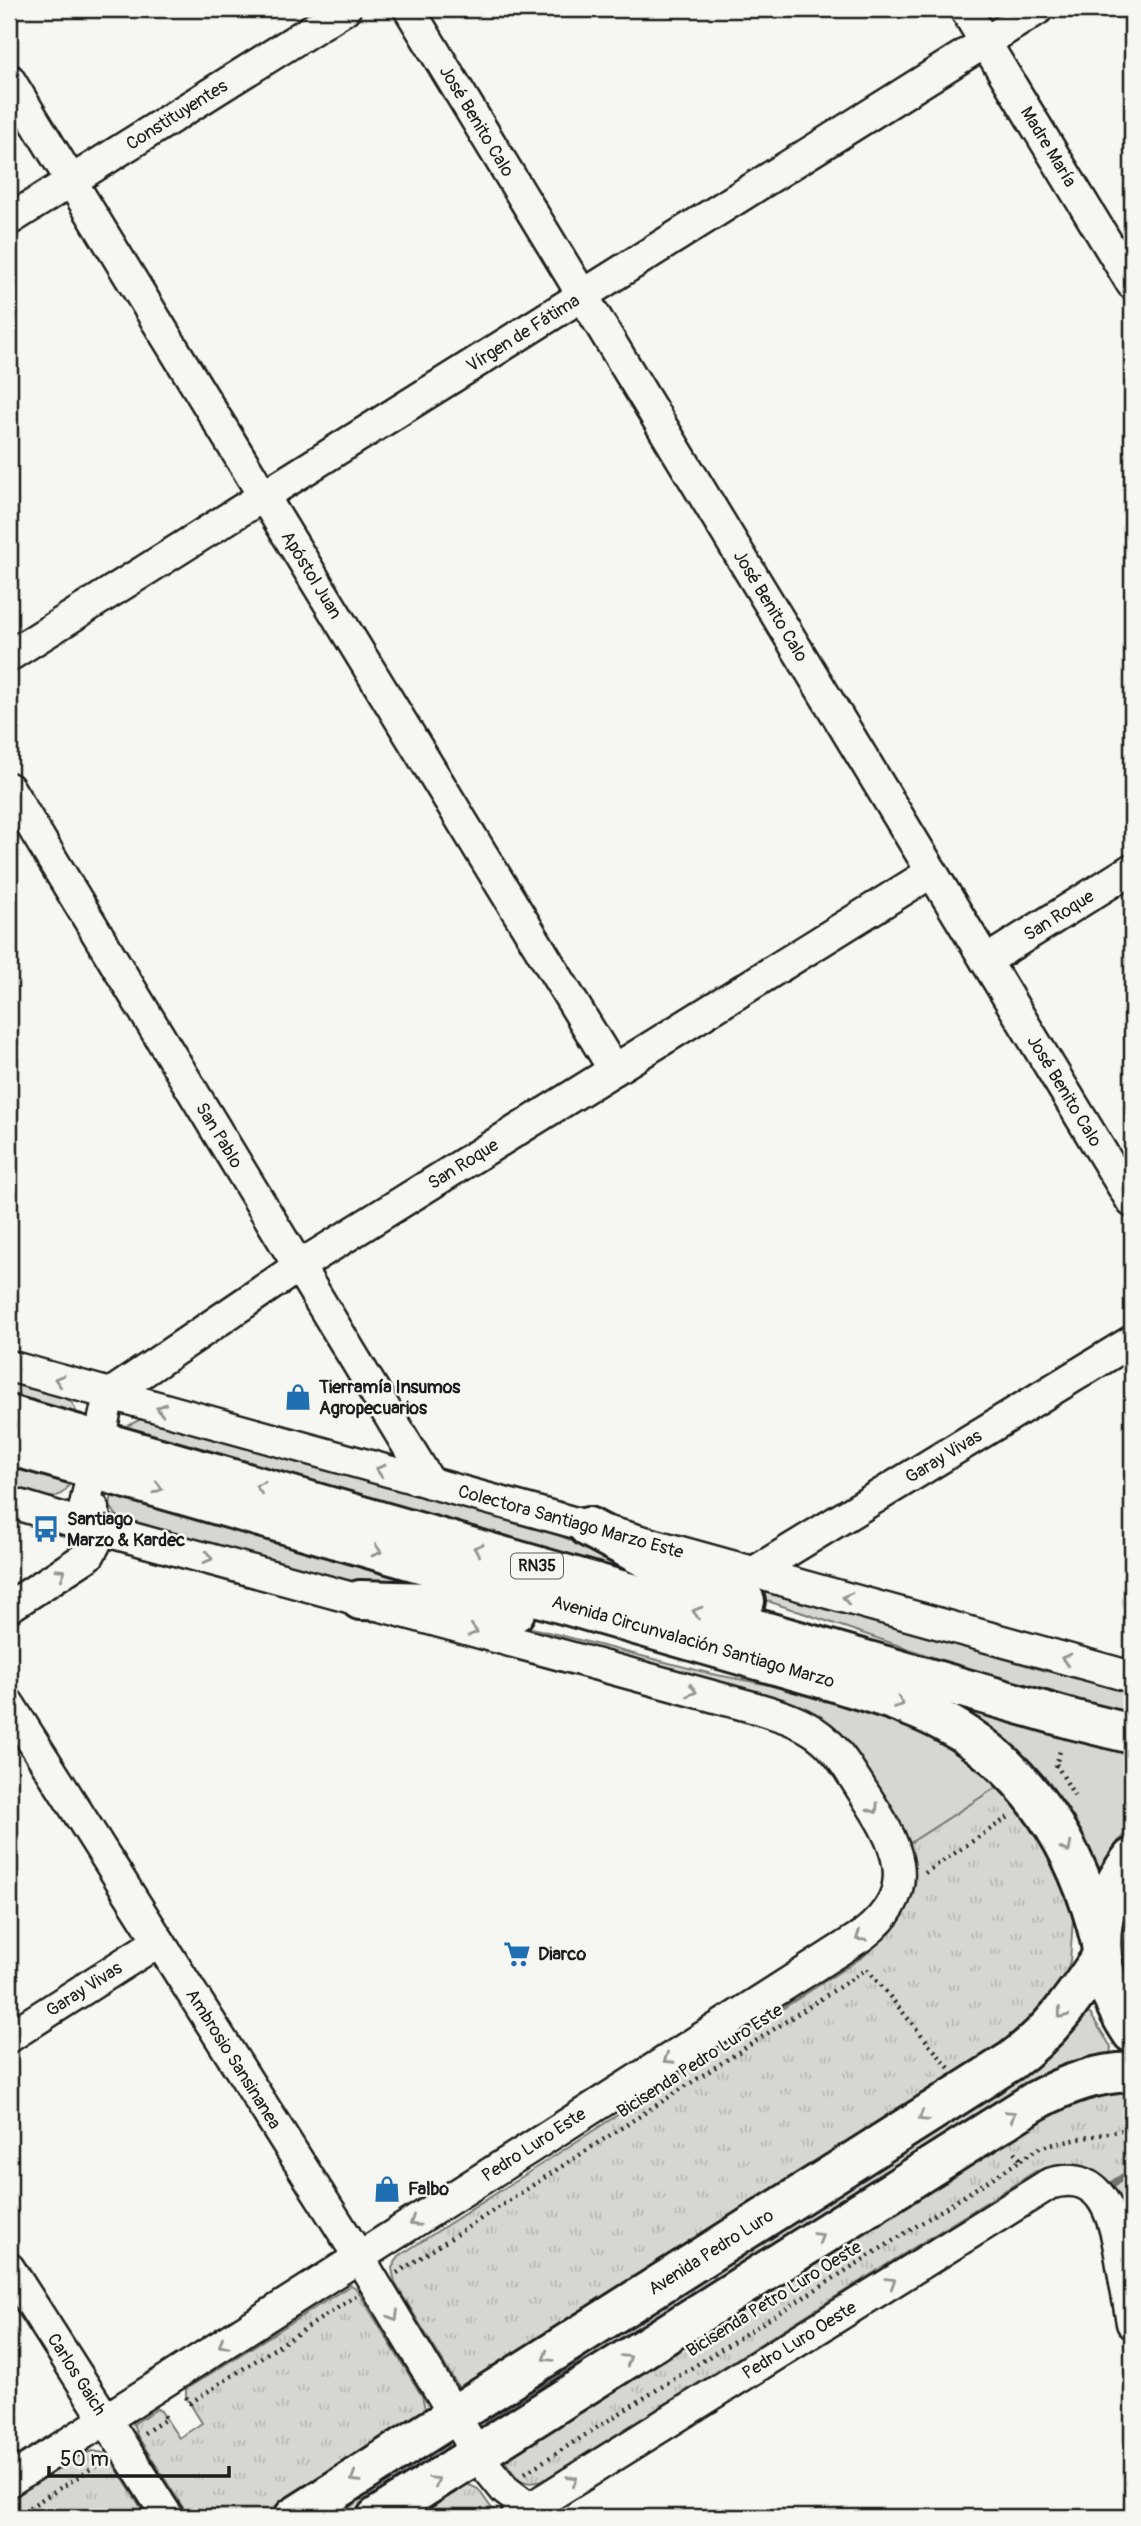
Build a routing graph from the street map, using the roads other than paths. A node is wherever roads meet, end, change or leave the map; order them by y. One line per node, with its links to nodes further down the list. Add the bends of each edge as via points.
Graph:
1 (345, 9): 7 (street, Constituyentes)
2 (409, 9): 10 (street, José Benito Calo)
3 (965, 9): 5 (street, Madre María)
4 (1038, 9): 5 (street, Vírgen de Fátima)
5 (985, 42): 9 (street, Madre María); 10 (street, Vírgen de Fátima)
6 (9, 79): 7 (street, Apóstol Juan)
7 (71, 180): 8 (street, Constituyentes); 11 (street, Apóstol Juan)
8 (9, 219)
9 (1132, 284)
10 (583, 295): 11 (street, Vírgen de Fátima); 15 (street, José Benito Calo)
11 (263, 496): 12 (street, Vírgen de Fátima); 17 (street, Apóstol Juan)
12 (9, 656)
13 (9, 788): 19 (street, San Pablo)
14 (1132, 869): 16 (street, San Roque)
15 (932, 872): 16 (street, José Benito Calo); 17 (street, San Roque)
16 (986, 961): 18 (street, José Benito Calo)
17 (614, 1070): 19 (street, San Roque)
18 (1132, 1202)
19 (299, 1266): 22 (street, San Roque); 26 (street, San Pablo)
20 (1132, 1341): 30 (street, Garay Vivas)
21 (9, 1366): 22 (street, Colectora Santiago Marzo Este, one-way to 21)
22 (109, 1395): 25 (street); 26 (street, Colectora Santiago Marzo Este, one-way to 22)
23 (9, 1415): 25 (main road, Avenida Circunvalación Santiago Marzo / RN35)
24 (9, 1445): 25 (main road, Avenida Circunvalación Santiago Marzo / RN35)
25 (96, 1455): 28 (street); 34 (main road, Avenida Circunvalación Santiago Marzo / RN35, one-way to 34); 35 (main road, Avenida Circunvalación Santiago Marzo / RN35, one-way to 25)
26 (430, 1483): 29 (street, Colectora Santiago Marzo Este)
27 (9, 1502): 28 (street)
28 (88, 1526): 31 (street, one-way to 31); 32 (street, one-way to 28, via 86,1558 95,1544)
29 (588, 1527): 30 (street, Colectora Santiago Marzo Este); 35 (main road, via 685,1579 865,1642)
30 (754, 1572): 33 (street, Colectora Santiago Marzo Este, one-way to 30)
31 (359, 1600): 34 (main road, via 489,1606 705,1662); 44 (street, Pedro Luro Este, one-way to 44, via 804,1725 839,1756 885,1825 909,1880 863,1935)
32 (9, 1607)
33 (1132, 1677)
34 (835, 1682): 40 (main road, Avenida Circunvalación Santiago Marzo / RN35, one-way to 40, via 939,1720 1007,1767 1036,1799 1068,1849 1084,1884)
35 (975, 1691): 37 (main road, Avenida Circunvalación Santiago Marzo / RN35)
36 (9, 1704): 39 (street, Ambrosio Sansinanea)
37 (1132, 1734)
38 (1132, 1858): 40 (main road, RN35, via 1108,1901)
39 (159, 1941): 42 (street, Garay Vivas); 44 (street, Ambrosio Sansinanea)
40 (1101, 1950): 41 (main road, RN35, via 1108,1989); 47 (main road, Avenida Pedro Luro, one-way to 47, via 1057,2021 1011,2061)
41 (1132, 2033)
42 (9, 2036)
43 (1132, 2073): 49 (main road, one-way to 43, via 1035,2101 1089,2078)
44 (359, 2258): 47 (street, Ambrosio Sansinanea, one-way to 47); 48 (street, Pedro Luro Este, one-way to 48)
45 (9, 2268): 48 (street, Carlos Gaich)
46 (1132, 2323): 51 (street, Pedro Luro Oeste, one-way to 46, via 1038,2190 1061,2181 1088,2185 1113,2218)
47 (454, 2416): 49 (street, Ambrosio Sansinanea); 53 (main road, Avenida Pedro Luro, one-way to 53)
48 (106, 2419): 50 (street, Pedro Luro Este); 52 (street, Carlos Gaich)
49 (477, 2454): 51 (street, Ambrosio Sansinanea); 54 (main road, one-way to 49)
50 (9, 2481)
51 (529, 2514)
52 (168, 2517)
53 (294, 2517)
54 (377, 2517)

